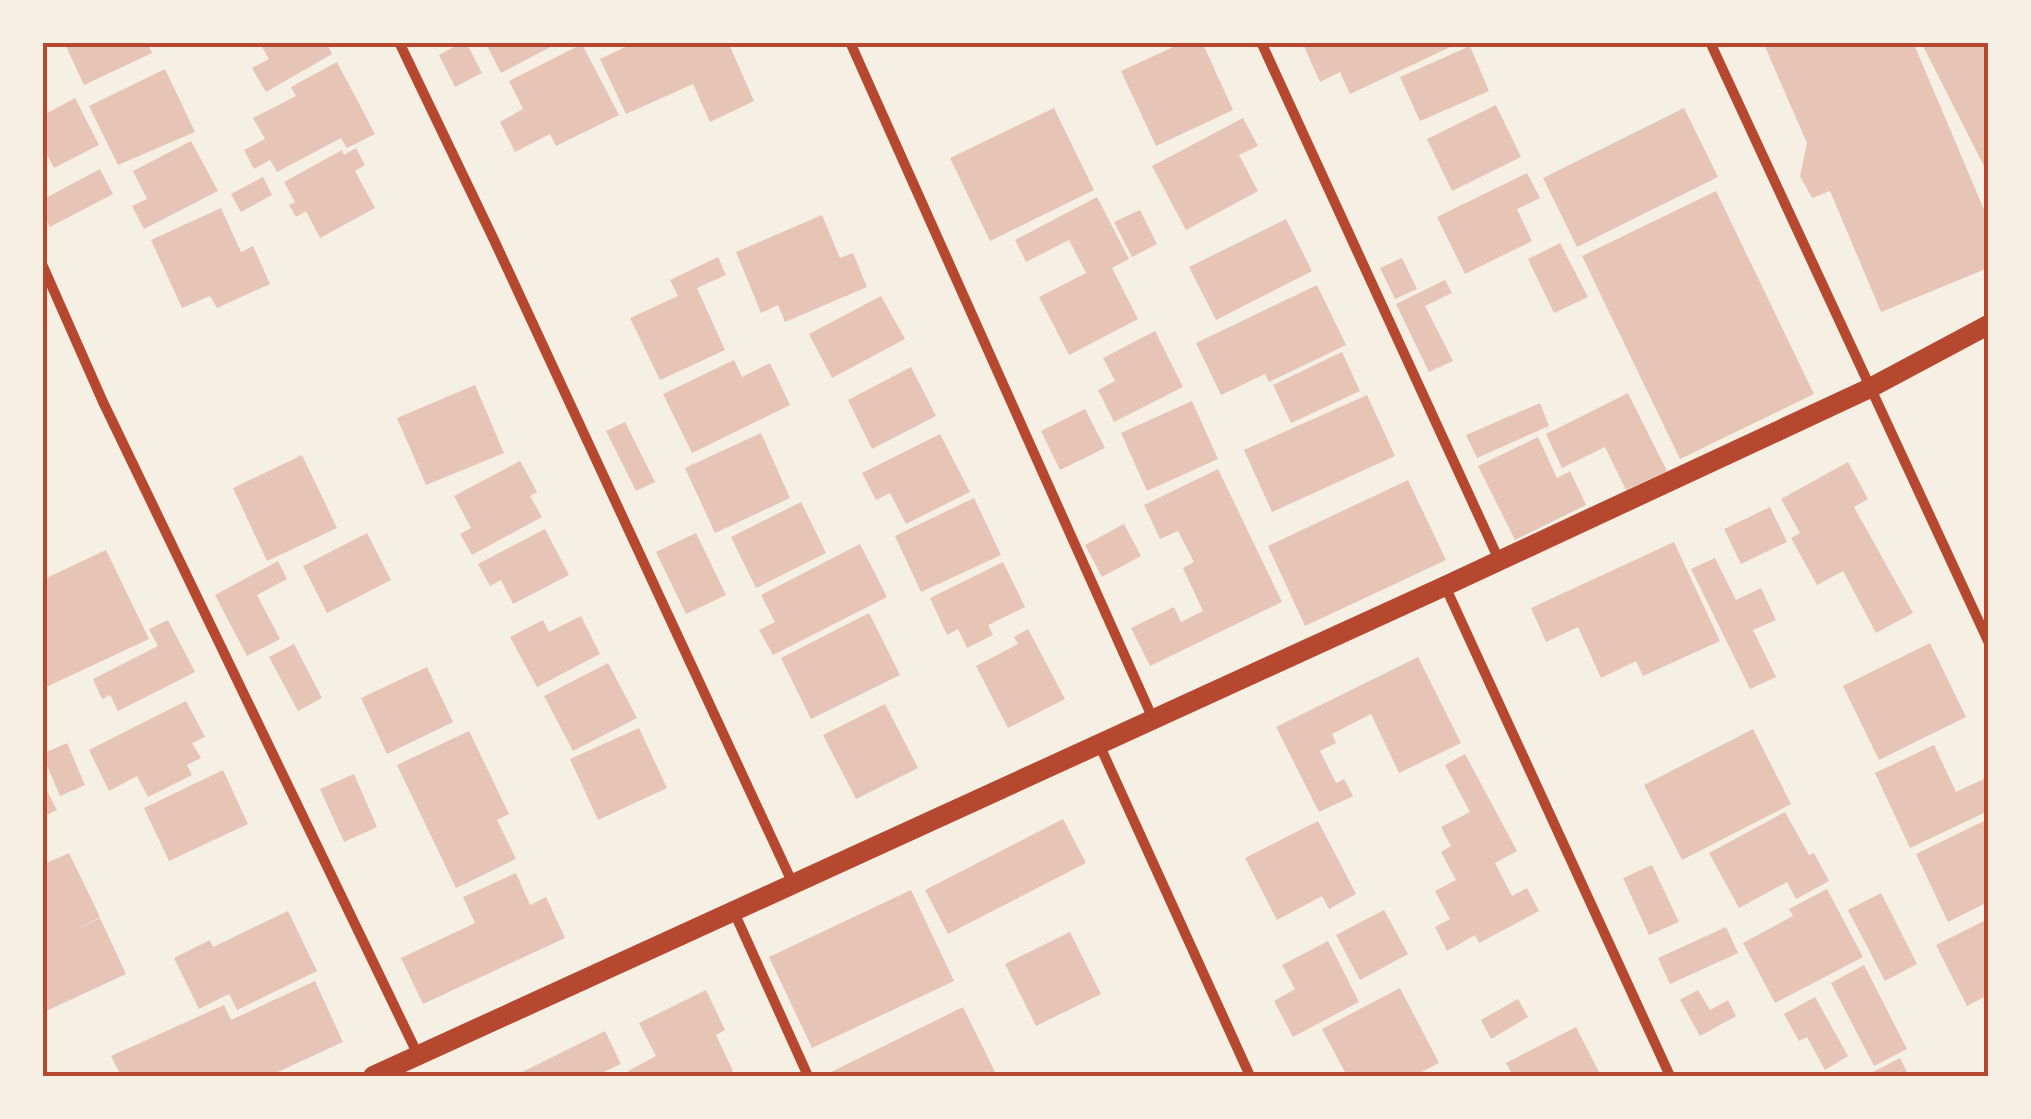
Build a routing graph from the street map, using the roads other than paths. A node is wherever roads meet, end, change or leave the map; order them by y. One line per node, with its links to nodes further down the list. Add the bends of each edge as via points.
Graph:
1 (399, 42): 13 (street)
2 (850, 42): 11 (street)
3 (1261, 42): 8 (street)
4 (1710, 42): 7 (street)
5 (42, 264): 15 (street)
6 (1988, 325): 7 (main road)
7 (1870, 388): 8 (main road); 10 (street)
8 (1499, 560): 9 (main road)
9 (1445, 586): 11 (main road); 19 (street)
10 (1988, 641)
11 (1154, 720): 12 (main road)
12 (1099, 744): 13 (main road); 18 (street)
13 (793, 885): 14 (main road)
14 (734, 912): 15 (main road); 17 (street)
15 (418, 1055): 16 (main road)
16 (373, 1076)
17 (808, 1076)
18 (1250, 1076)
19 (1670, 1076)

